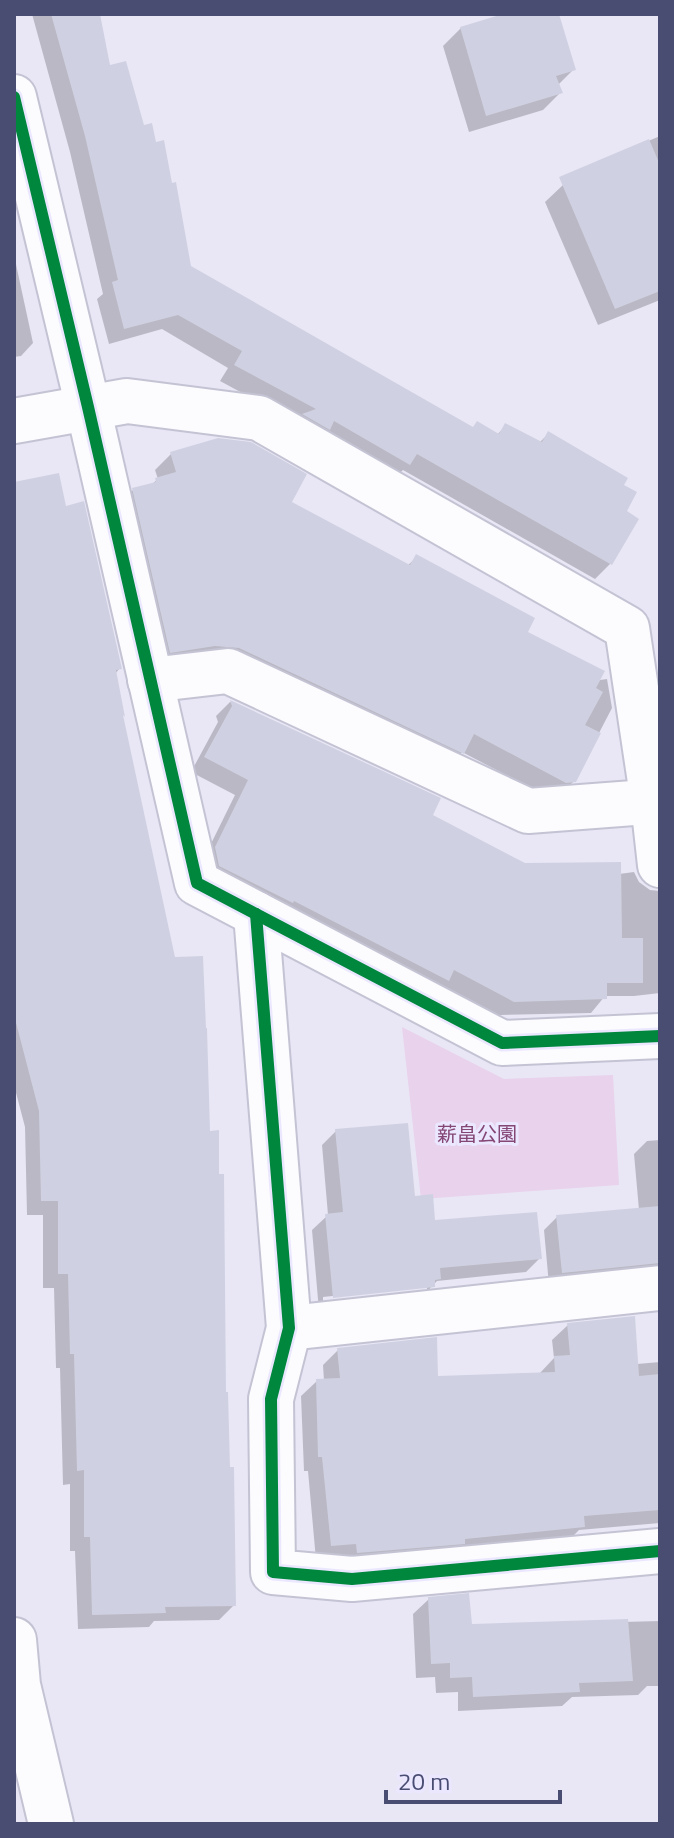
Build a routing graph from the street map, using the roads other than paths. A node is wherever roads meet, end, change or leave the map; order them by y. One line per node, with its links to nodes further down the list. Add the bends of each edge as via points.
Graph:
1 (14, 97): 2 (street)
2 (88, 407): 3 (street); 4 (street); 5 (street, via 127,401 259,418 627,628)
3 (14, 421)
4 (150, 680): 5 (street, via 228,671 528,811); 7 (street, via 197,883)
5 (656, 801): 6 (street)
6 (660, 865)
7 (256, 914): 8 (street, via 502,1043); 10 (street)
8 (660, 1036)
9 (660, 1288): 10 (street)
10 (289, 1328): 11 (street, via 271,1399 273,1572 352,1579)
11 (660, 1551)
12 (14, 1640): 13 (street, via 18,1685)
13 (51, 1824)

